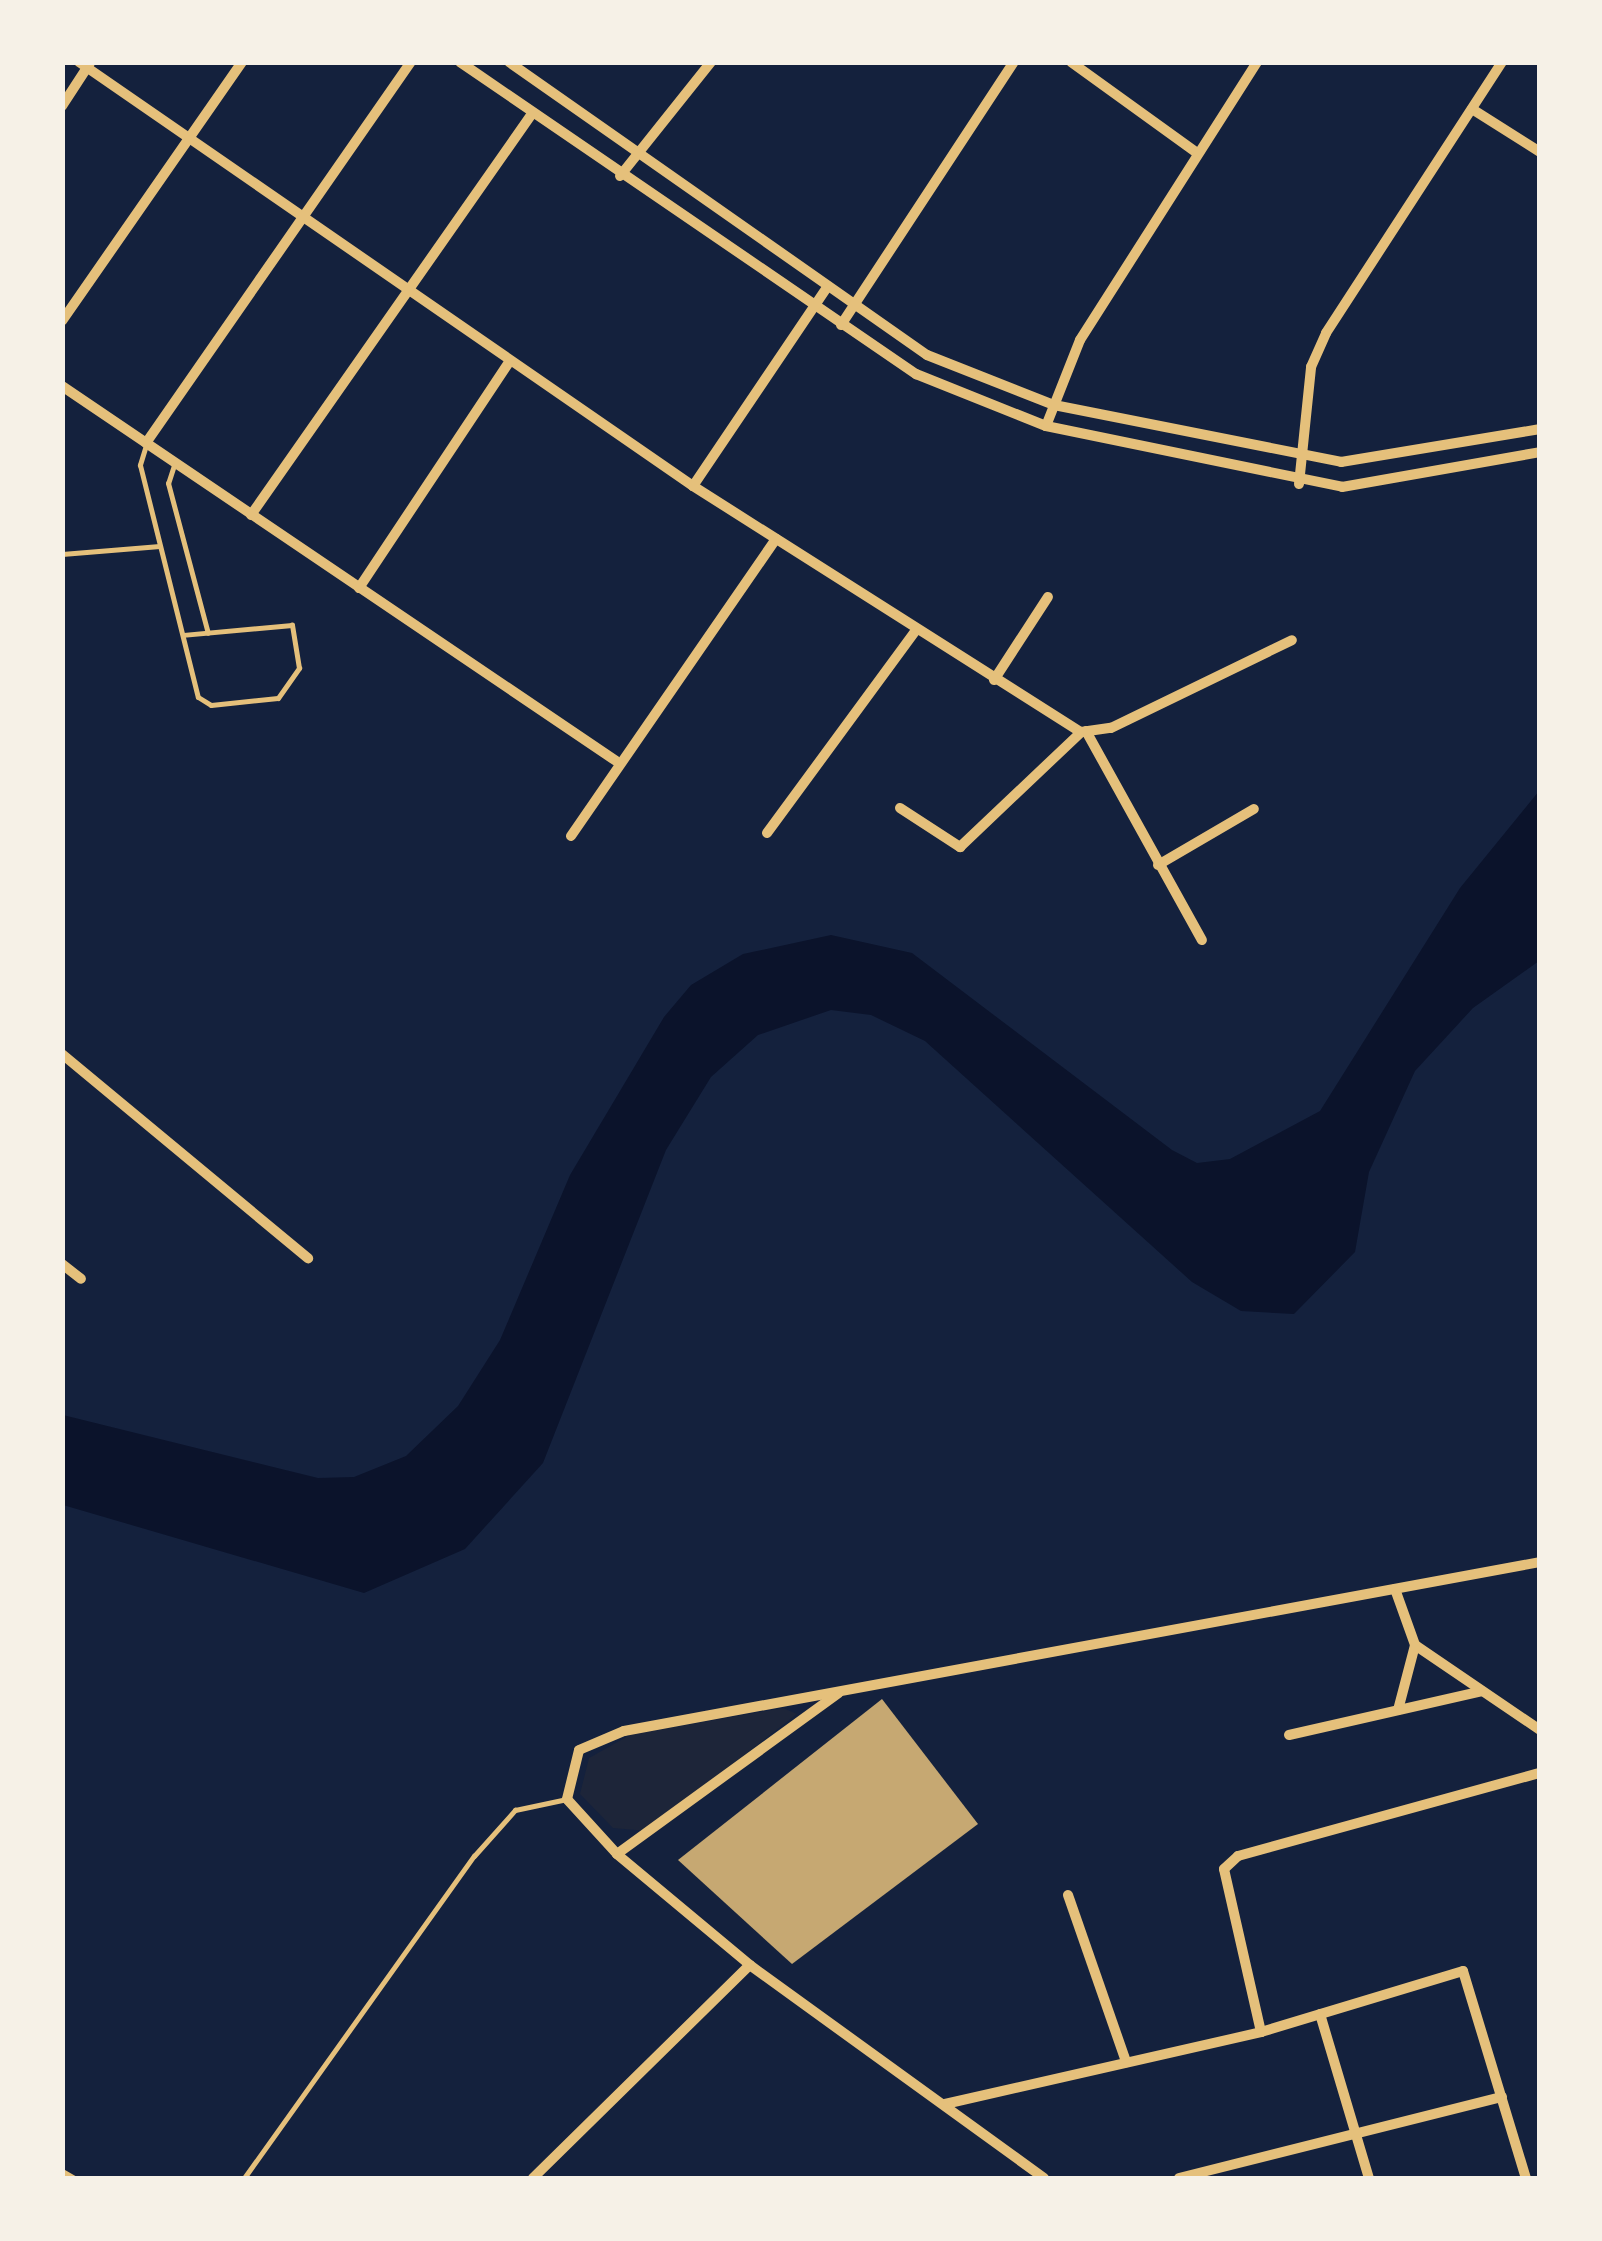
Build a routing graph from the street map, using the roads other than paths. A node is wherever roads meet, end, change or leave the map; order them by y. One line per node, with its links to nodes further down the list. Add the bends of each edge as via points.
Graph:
1 (242, 62): 14 (street)
2 (411, 62): 19 (street)
3 (460, 62): 13 (street)
4 (711, 62): 15 (street)
5 (1014, 62): 22 (street)
6 (1071, 62): 16 (street)
7 (1257, 62): 16 (street)
8 (1502, 62): 12 (street)
9 (85, 64): 11 (street); 14 (street)
10 (515, 64): 15 (street)
11 (62, 106)
12 (1472, 108): 17 (street); 33 (street, via 1326,334 1311,367)
13 (532, 114): 18 (street); 21 (street)
14 (190, 138): 19 (street); 24 (street)
15 (638, 152): 18 (street); 20 (street)
16 (1196, 152): 28 (street, via 1080,340)
17 (1540, 152)
18 (620, 176): 23 (street)
19 (304, 216): 21 (street); 31 (street)
20 (828, 286): 22 (street); 23 (street)
21 (408, 291): 26 (street); 37 (street)
22 (855, 305): 25 (street); 28 (street, via 928,355)
23 (812, 308): 25 (street); 36 (street)
24 (62, 321)
25 (841, 326): 29 (street, via 916,374)
26 (510, 361): 36 (street); 41 (street)
27 (62, 386): 31 (street)
28 (1054, 405): 29 (street); 33 (street)
29 (1046, 426): 35 (street)
30 (1540, 429): 33 (street, via 1342,462)
31 (146, 443): 34 (street); 39 (lane, via 140,465)
32 (1540, 452): 35 (street, via 1342,487)
33 (1301, 459): 35 (street)
34 (174, 462): 37 (street); 44 (lane, via 168,482)
35 (1299, 484)
36 (693, 486): 38 (street)
37 (251, 514): 41 (street)
38 (776, 539): 43 (street); 49 (street)
39 (160, 546): 40 (lane); 45 (lane)
40 (62, 554)
41 (359, 588): 49 (street)
42 (1048, 597): 47 (street)
43 (916, 630): 47 (street); 52 (street)
44 (208, 633): 45 (lane); 45 (lane, via 292,625 299,668 278,698 211,705 198,697)
45 (183, 635)
46 (1292, 640): 48 (street, via 1146,713)
47 (994, 680): 48 (street)
48 (1084, 732): 50 (street, via 960,847); 54 (street)
49 (616, 760): 53 (street)
50 (900, 808)
51 (1254, 809): 54 (street)
52 (767, 833)
53 (571, 836)
54 (1158, 864): 55 (street)
55 (1202, 940)
56 (62, 1054): 57 (street)
57 (308, 1258)
58 (62, 1264): 59 (street)
59 (81, 1279)
60 (1540, 1562): 61 (street)
61 (1395, 1589): 62 (street); 63 (street)
62 (1415, 1644): 64 (street); 65 (street)
63 (845, 1689): 69 (street, via 624,1731 579,1750); 70 (street)
64 (1482, 1691): 65 (street); 66 (street)
65 (1398, 1710): 67 (street)
66 (1540, 1730)
67 (1289, 1735)
68 (1540, 1772): 74 (street, via 1238,1856 1224,1868)
69 (567, 1798): 70 (street); 81 (lane, via 515,1810 474,1856)
70 (617, 1854): 72 (street)
71 (1068, 1895): 75 (street)
72 (750, 1965): 77 (street); 82 (street)
73 (1320, 2014): 74 (street); 76 (street, via 1463,1971); 78 (street)
74 (1260, 2032): 75 (street)
75 (1126, 2062): 77 (street)
76 (1502, 2097): 78 (street); 86 (street)
77 (945, 2104): 83 (street)
78 (1358, 2133): 84 (street); 85 (street)
79 (62, 2171): 80 (lane)
80 (74, 2178)
81 (244, 2178)
82 (533, 2178)
83 (1044, 2178)
84 (1178, 2178)
85 (1369, 2178)
86 (1526, 2178)

